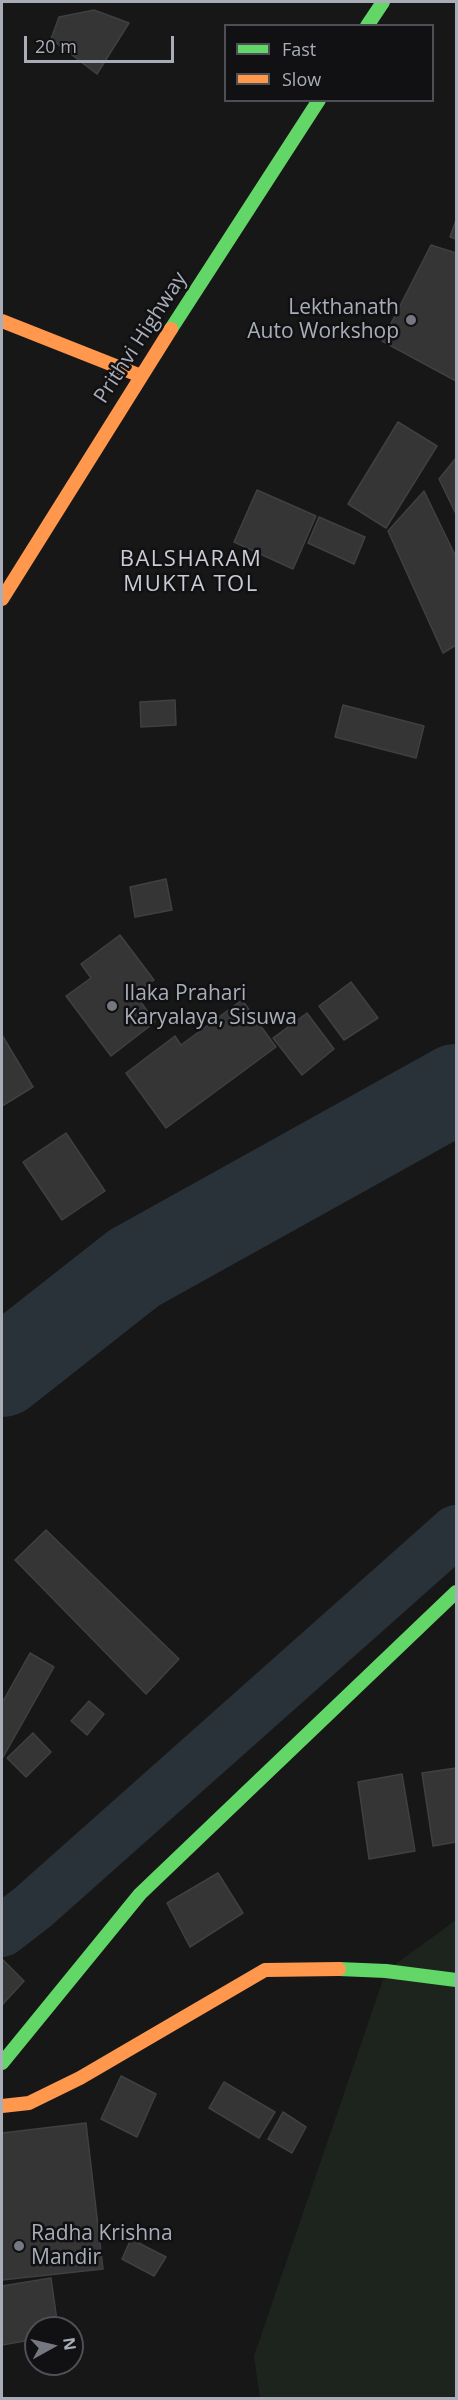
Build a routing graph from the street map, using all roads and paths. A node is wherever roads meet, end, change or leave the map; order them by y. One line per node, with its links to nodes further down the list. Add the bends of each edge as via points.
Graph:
1 (383, 2): 2 (main road)
2 (368, 24)
3 (318, 102): 5 (main road, Prithvi Highway)
4 (2, 321): 5 (main road)
5 (141, 376): 6 (main road, Prithvi Highway)
6 (2, 599)
7 (456, 1592): 9 (main road, via 140,1894)
8 (456, 1980): 10 (main road, via 386,1971 265,1970 81,2078 29,2103)
9 (2, 2063)
10 (2, 2106)

